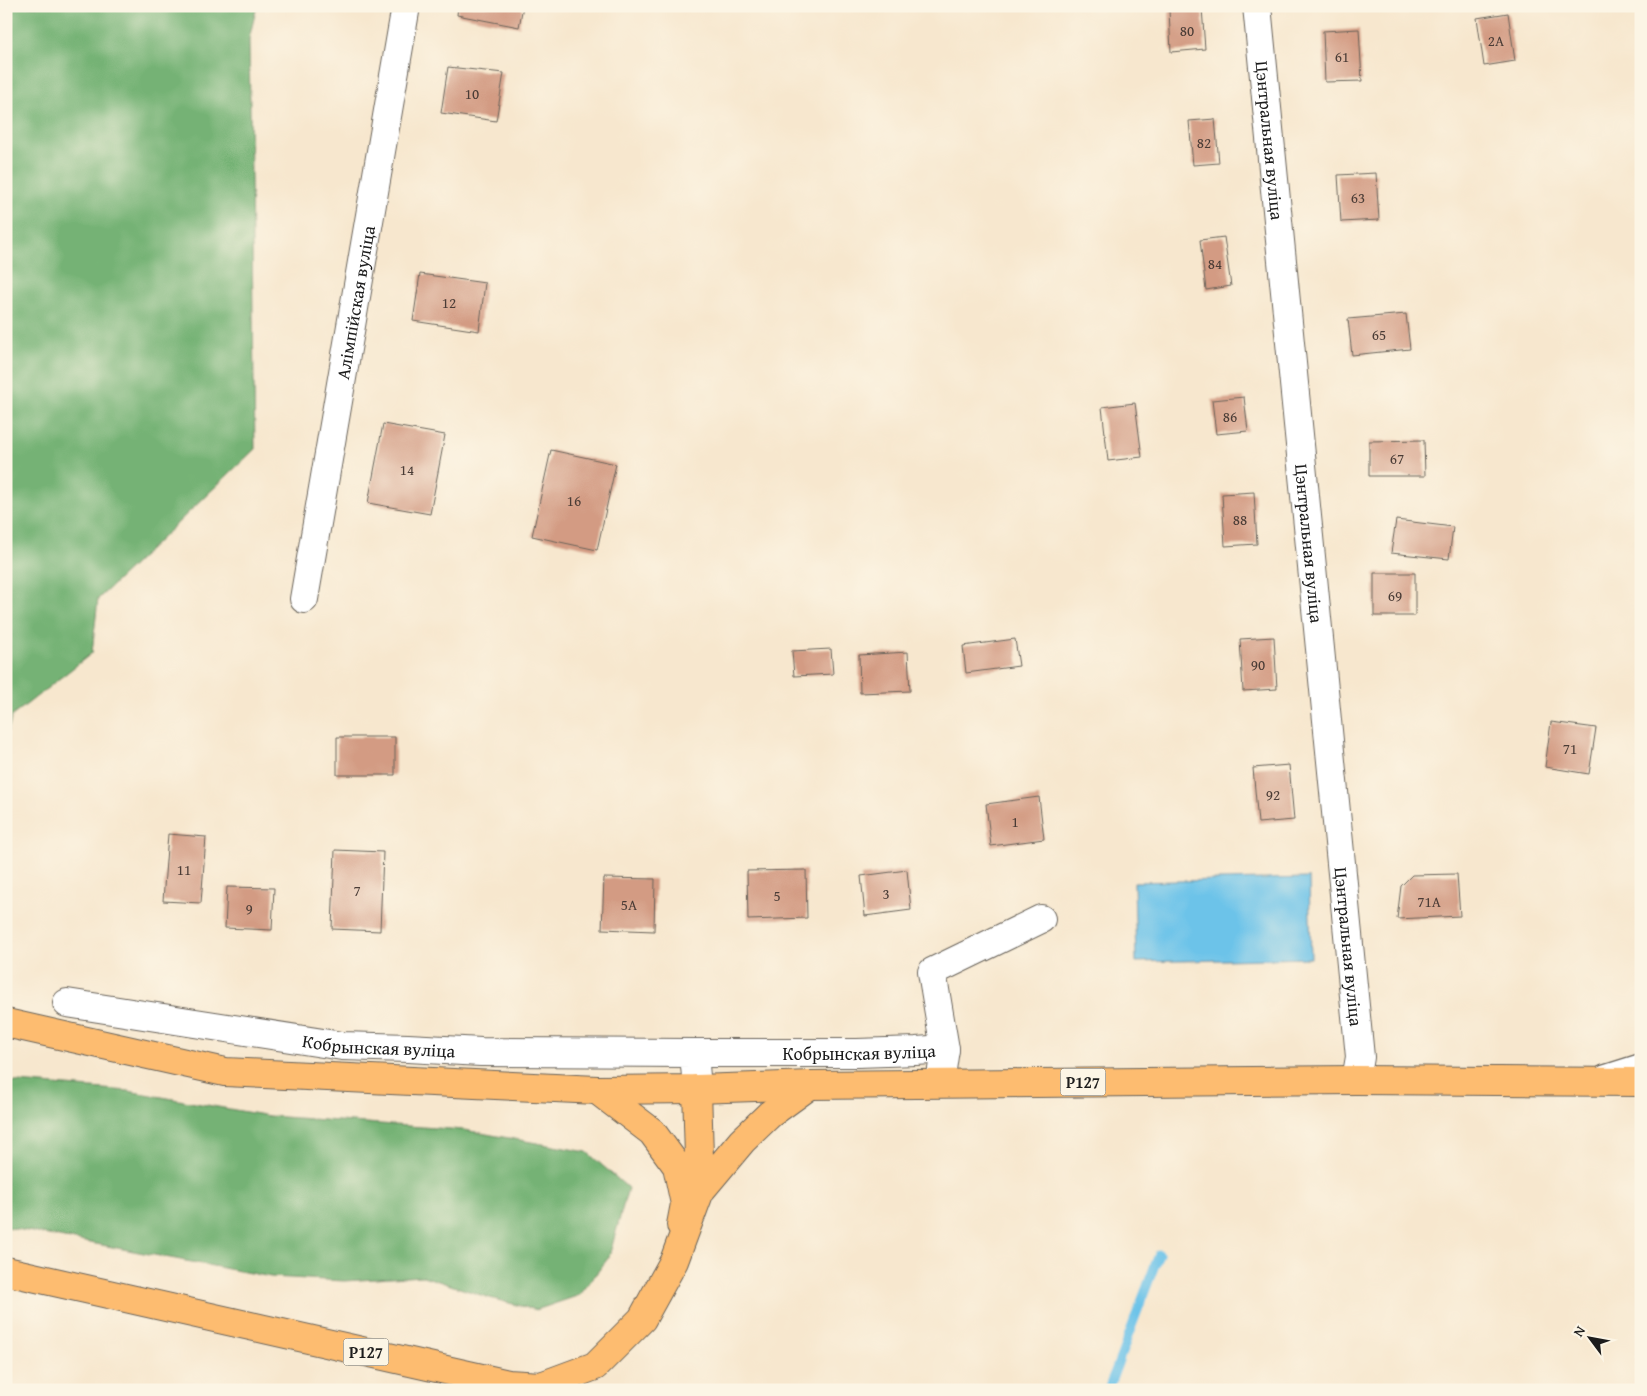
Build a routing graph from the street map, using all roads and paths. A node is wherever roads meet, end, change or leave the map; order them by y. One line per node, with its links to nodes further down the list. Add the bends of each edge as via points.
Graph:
1 (406, 6): 3 (street, Алімпійская вуліца)
2 (1257, 6): 10 (street, Цэнтральная вуліца, via 1360,1057)
3 (304, 599)
4 (1041, 919): 7 (street, Кобрынская вуліца, via 932,972)
5 (67, 1003): 8 (street, Кобрынская вуліца, via 342,1046 481,1052)
6 (6, 1023): 16 (main road, Р127, via 226,1072)
7 (945, 1049): 8 (street, Кобрынская вуліца); 13 (street)
8 (694, 1054): 15 (street)
9 (1641, 1062): 11 (lane)
10 (1356, 1080): 11 (main road, Р127); 13 (main road, Р127)
11 (1578, 1082): 12 (main road, Р127)
12 (1641, 1082)
13 (940, 1083): 14 (main road, Р127)
14 (810, 1085): 15 (main road, Р127); 17 (main road, Р127, via 770,1114 742,1141)
15 (697, 1089): 16 (main road, Р127); 17 (main road)
16 (597, 1090): 18 (main road, Р127, via 652,1132 677,1166 685,1204)
17 (700, 1191): 18 (main road, Р127)
18 (674, 1261): 19 (main road, Р127, via 642,1319 596,1366 541,1386 508,1384)
19 (6, 1271)

